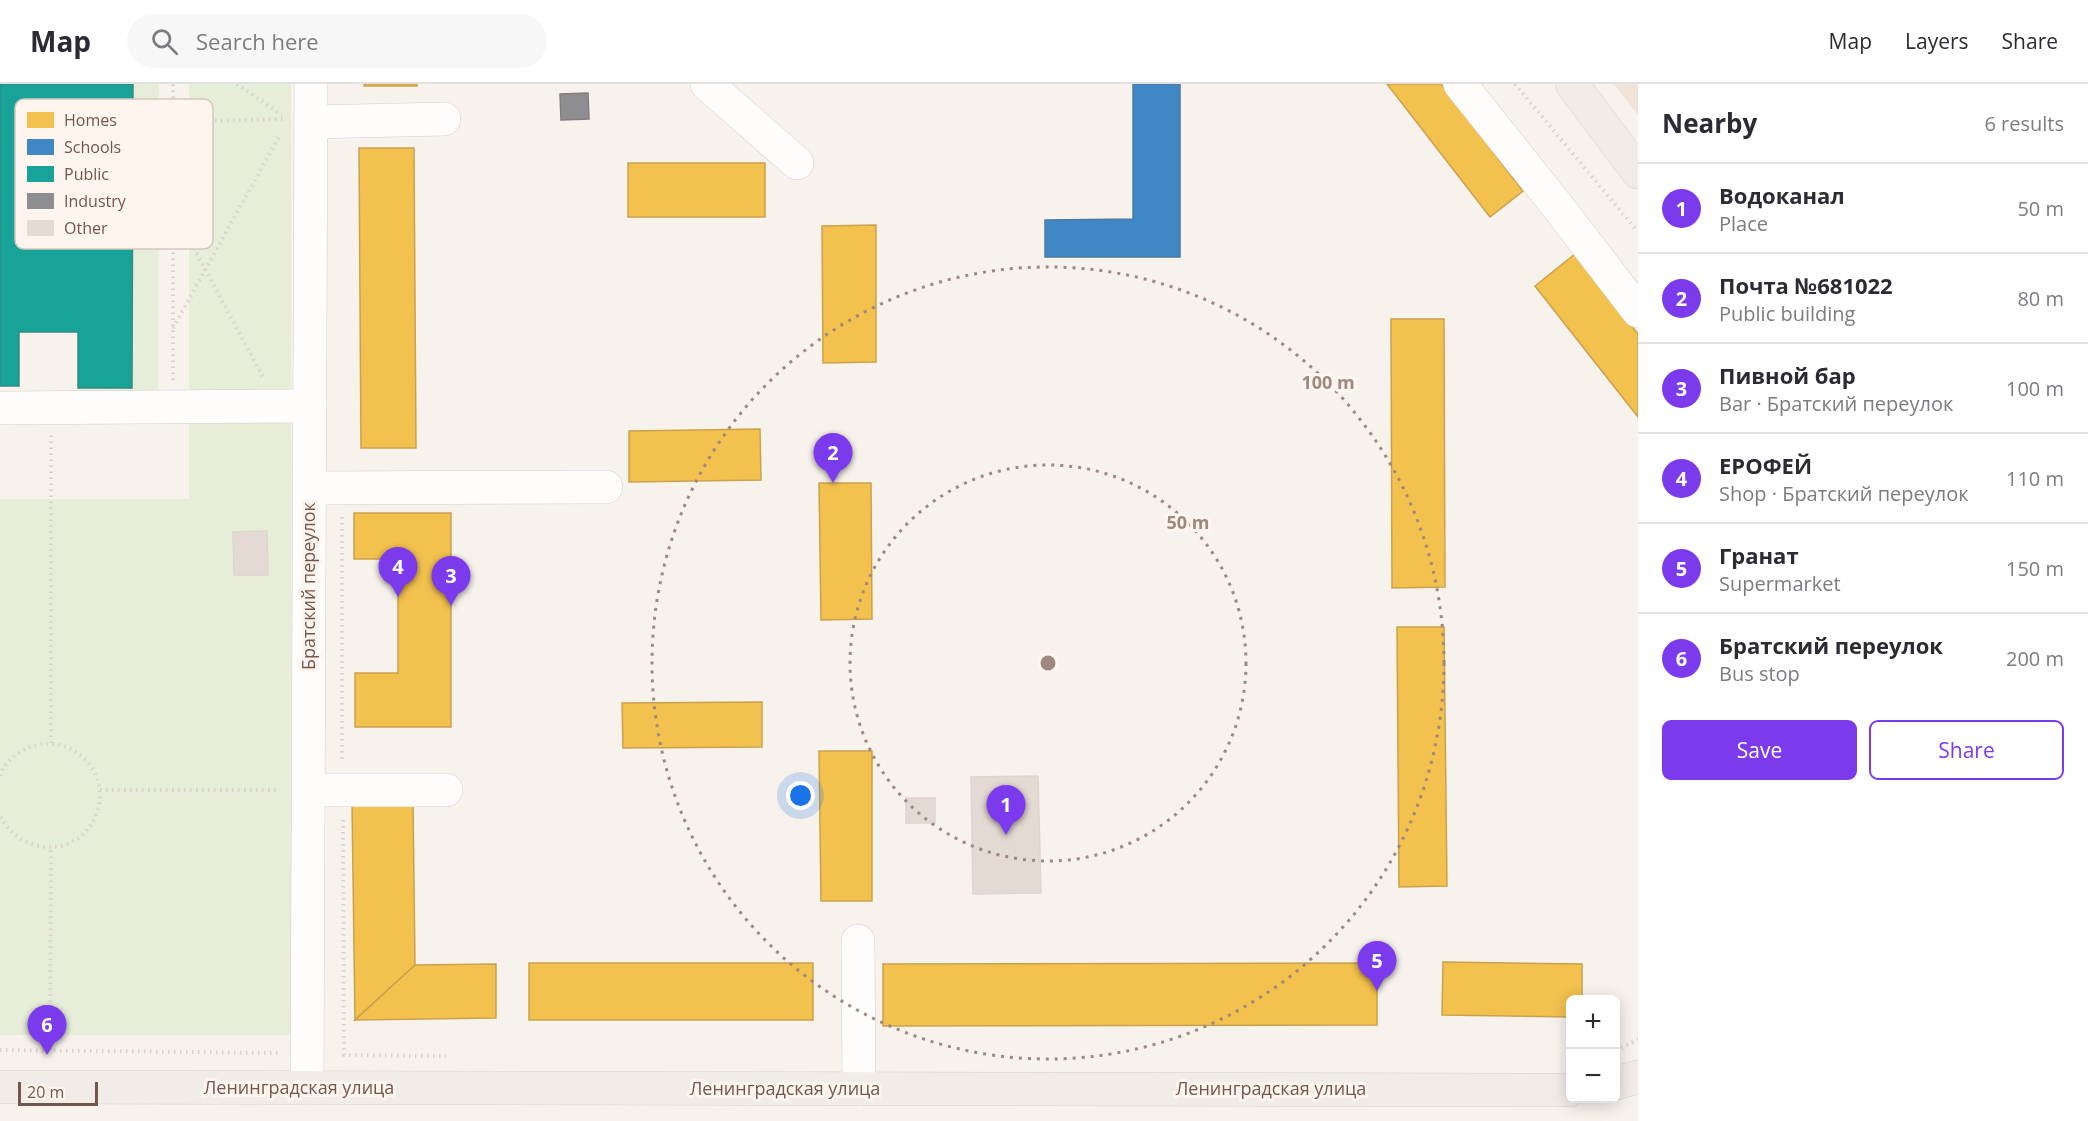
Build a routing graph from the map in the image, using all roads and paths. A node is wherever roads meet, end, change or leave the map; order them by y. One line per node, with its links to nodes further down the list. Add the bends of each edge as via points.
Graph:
1 (237, 84): 8 (path, via 288,119)
2 (311, 84): 9 (street, Братский переулок)
3 (706, 84): 10 (street)
4 (1460, 84): 16 (street)
5 (1515, 84): 12 (path)
6 (1572, 84): 11 (main road)
7 (444, 119): 9 (street)
8 (213, 121)
9 (297, 126): 15 (path); 18 (street, Братский переулок)
10 (797, 163)
11 (1638, 172)
12 (1638, 232)
13 (173, 249): 17 (path)
14 (194, 249): 15 (path)
15 (206, 270): 17 (path); 18 (path)
16 (1638, 311)
17 (173, 329): 19 (path)
18 (295, 406): 19 (street); 23 (street, Братский переулок)
19 (173, 407): 20 (street)
20 (0, 408)
21 (51, 431): 24 (path)
22 (606, 487): 23 (street)
23 (326, 488): 27 (street, Братский переулок); 28 (path)
24 (51, 743): 25 (path, via 30,746 10,759); 26 (path, via 80,754 92,767)
25 (0, 776)
26 (100, 790): 27 (path); 31 (path, via 97,812 88,828 74,840)
27 (296, 790): 28 (street); 37 (street, Братский переулок)
28 (342, 790): 29 (street); 38 (path)
29 (446, 790)
30 (0, 816): 31 (path, via 14,835 29,844)
31 (51, 849): 36 (path)
32 (858, 941): 44 (street)
33 (1638, 1038): 34 (path)
34 (1619, 1049)
35 (0, 1050): 36 (path)
36 (50, 1050): 37 (path)
37 (308, 1053): 38 (path); 43 (street, Братский переулок)
38 (344, 1055): 39 (path)
39 (452, 1056)
40 (1638, 1077): 41 (main road)
41 (1620, 1082)
42 (0, 1087): 43 (main road, Ленинградская улица)
43 (307, 1088): 44 (main road, Ленинградская улица)
44 (859, 1089): 45 (main road, Ленинградская улица)
45 (1566, 1090)

